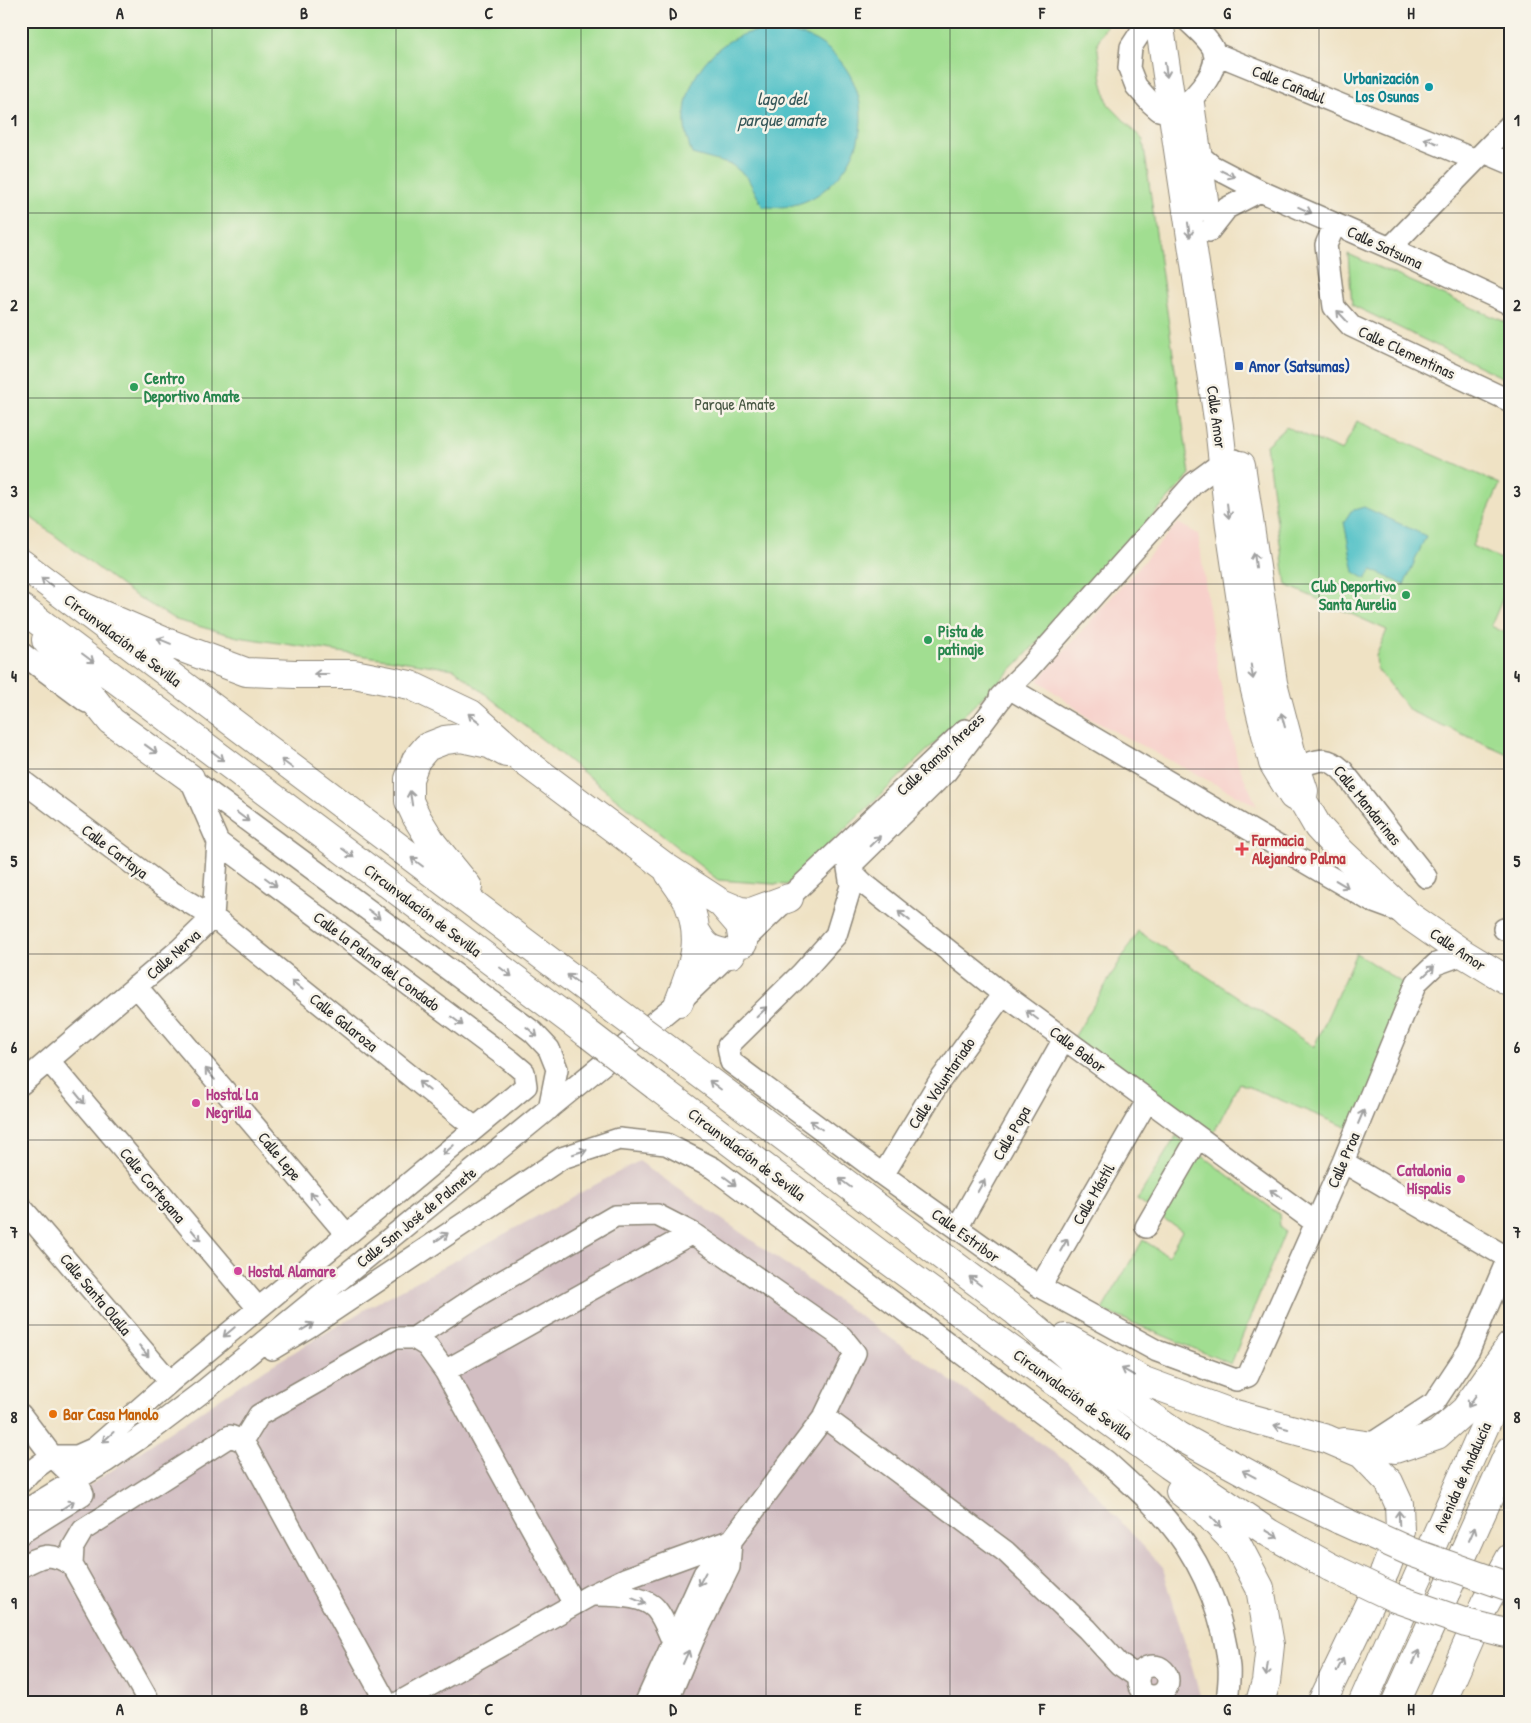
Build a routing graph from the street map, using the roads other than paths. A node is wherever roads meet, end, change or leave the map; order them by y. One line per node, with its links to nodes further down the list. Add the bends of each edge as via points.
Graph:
1 (1148, 21): 6 (street, via 1131,48 1129,68 1136,86 1151,103 1159,110)
2 (1159, 21): 6 (main road, Calle Amor, one-way to 6)
3 (1178, 21): 6 (main road, Calle Amor)
4 (1188, 21): 5 (street)
5 (1214, 53): 6 (street, via 1212,71); 9 (street, Calle Cañadul, one-way to 5)
6 (1179, 116): 8 (main road, Calle Amor); 17 (main road, Calle Amor, one-way to 17, via 1219,426)
7 (1510, 125): 9 (street)
8 (1198, 154): 11 (street, Calle Satsuma, one-way to 11, via 1212,166); 13 (main road, Calle Amor)
9 (1480, 156): 10 (street, Calle Cañadul); 14 (street)
10 (1510, 163)
11 (1260, 190): 12 (street, Calle Satsuma, one-way to 12); 13 (street, via 1227,208)
12 (1335, 224): 14 (street, Calle Satsuma); 16 (street, Calle Clementinas, one-way to 12, via 1351,326 1334,307 1326,245)
13 (1209, 231): 17 (main road, Calle Amor)
14 (1390, 248): 15 (street, Calle Satsuma)
15 (1510, 304)
16 (1510, 401)
17 (1232, 461): 22 (street, Calle Ramón Areces, via 1194,484); 25 (main road, Calle Amor, one-way to 17, via 1273,683); 28 (main road, Calle Amor, one-way to 28, via 1230,527 1254,682 1273,763 1293,796)
18 (21, 563): 19 (main road, Circunvalación de Sevilla, one-way to 18)
19 (73, 602): 24 (main road, one-way to 19, via 470,714 410,685 354,674 246,672); 39 (main road, Circunvalación de Sevilla, one-way to 19)
20 (21, 609): 23 (main road); 64 (main road, Circunvalación de Sevilla, one-way to 64, bridge)
21 (21, 652): 23 (street)
22 (1009, 688): 31 (street, Calle Amor); 33 (street, one-way to 22, via 946,772); 35 (street, Calle Ramón Areces)
23 (111, 720): 26 (main road, one-way to 26)
24 (524, 761): 32 (main road); 39 (main road, one-way to 24, via 433,844 409,801 409,779 416,760 428,747 453,739 489,744)
25 (1297, 767): 28 (main road, Calle Amor, via 1304,791); 34 (street, Calle Mandarinas, via 1323,760 1333,762)
26 (190, 778): 30 (street, Calle Nerva); 53 (street, one-way to 53, via 533,1032 549,1049 557,1069)
27 (22, 781): 38 (street, Calle Cartaya, via 162,886)
28 (1303, 801): 29 (main road, Calle Amor)
29 (1318, 827): 31 (street, Calle Amor, via 1321,844 1315,852); 37 (main road, Calle Amor)
30 (218, 842): 38 (street, Calle Nerva); 51 (street, Calle la Palma del Condado, one-way to 51, via 512,1061 524,1072)
31 (1286, 850): 37 (street, Calle Amor, one-way to 37, via 1371,901)
32 (664, 866): 36 (main road); 40 (main road, via 687,901)
33 (848, 868): 45 (street, Calle Babor, one-way to 33); 57 (street, Calle Estribor, one-way to 33, via 731,1062 728,1046 802,974 836,935 851,886)
34 (1426, 878)
35 (789, 898): 36 (main road, via 751,912); 41 (street, Calle Ramón Areces)
36 (721, 903): 41 (main road, via 740,925)
37 (1408, 915): 42 (main road, Calle Amor)
38 (213, 917): 44 (street, Calle Nerva); 54 (street, Calle Galaroza, one-way to 38)
39 (498, 922): 69 (main road, Circunvalación de Sevilla, one-way to 39, bridge)
40 (697, 933): 41 (main road, via 705,946 715,951); 46 (main road, via 694,961)
41 (737, 948): 46 (street, Calle Ramón Areces)
42 (1464, 954): 43 (main road, Calle Amor); 56 (street, Calle Proa, one-way to 42, via 1417,982 1436,964)
43 (1510, 982)
44 (136, 986): 49 (street, Calle Nerva); 63 (street, Calle Lepe, one-way to 44)
45 (1003, 994): 47 (street, Calle Babor, one-way to 45); 57 (street, Calle Voluntariado, via 939,1082)
46 (679, 1002): 48 (street, Calle Ramón Areces)
47 (1064, 1039): 52 (street, Calle Babor); 61 (street, Calle Popa, one-way to 47)
48 (630, 1043): 53 (street, Calle San José de Palmete)
49 (49, 1061): 50 (street, Calle Nerva); 67 (street, Calle Cortegana, one-way to 67)
50 (21, 1084)
51 (526, 1086): 54 (street, Calle San José de Palmete)
52 (1147, 1100): 55 (street, Calle Babor); 66 (street, Calle Mástil, one-way to 52)
53 (550, 1109): 68 (street, Calle San José de Palmete)
54 (475, 1128): 63 (street, Calle San José de Palmete, one-way to 63)
55 (1198, 1137): 59 (street, Calle Babor, one-way to 55); 60 (street)
56 (1343, 1162): 59 (street, Calle Proa); 65 (street)
57 (883, 1175): 61 (street, Calle Estribor)
58 (21, 1207): 75 (street, Calle Santa Olalla, one-way to 75)
59 (1316, 1223): 74 (street, Calle Proa, via 1248,1376)
60 (1146, 1227)
61 (957, 1228): 66 (street, Calle Estribor)
62 (692, 1233): 70 (street, via 657,1215 615,1216 482,1292); 73 (street); 78 (street, via 842,1337 855,1354)
63 (347, 1235): 67 (street, Calle San José de Palmete)
64 (877, 1252): 93 (main road, Circunvalación de Sevilla, one-way to 93, bridge, via 1170,1465 1269,1532 1330,1567 1395,1598 1466,1623); 103 (main road, one-way to 103, via 1204,1510 1237,1544 1260,1588 1270,1644 1266,1682)
65 (1509, 1259): 81 (street, via 1469,1350 1434,1403)
66 (1040, 1287): 74 (street, Calle Estribor, via 1157,1351)
67 (264, 1303): 68 (street); 75 (street, Calle San José de Palmete, one-way to 75)
68 (306, 1307): 76 (street, Calle San José de Palmete)
69 (1014, 1310): 79 (main road, one-way to 69, via 1228,1412 1144,1381); 91 (main road, Circunvalación de Sevilla, one-way to 69, bridge, via 1411,1552 1340,1520 1178,1436 1079,1366)
70 (414, 1338): 73 (street, via 427,1346); 80 (street, via 394,1338 259,1415)
71 (1510, 1346): 81 (main road, one-way to 81, via 1465,1410 1437,1435 1395,1448)
72 (1510, 1369): 94 (main road, Avenida de Andalucía)
73 (445, 1371): 92 (street)
74 (1236, 1380)
75 (170, 1382): 83 (street, Calle San José de Palmete, one-way to 83, via 95,1448 77,1456)
76 (206, 1389): 84 (street, Calle San José de Palmete, via 154,1429); 102 (street, one-way to 102, via 310,1326 562,1158 619,1139 666,1144 714,1168 1107,1462 1141,1493 1177,1533 1202,1572 1219,1617 1230,1668)
77 (21, 1415): 83 (street)
78 (824, 1417): 87 (street); 96 (street, via 1006,1552 1088,1629 1119,1664)
79 (1327, 1439): 81 (main road); 104 (main road, one-way to 79, via 1385,1571 1400,1531 1398,1504 1389,1482 1362,1454)
80 (243, 1441): 89 (street, via 230,1436 83,1530 73,1547); 98 (street)
81 (1368, 1446)
82 (1510, 1450): 107 (main road, Avenida de Andalucía, one-way to 82)
83 (52, 1456): 84 (street); 85 (street)
84 (76, 1479): 86 (street, Calle San José de Palmete)
85 (21, 1482)
86 (26, 1515)
87 (731, 1540): 92 (street, via 627,1578); 95 (street, one-way to 95, via 704,1574); 101 (street, one-way to 87, via 729,1567)
88 (1510, 1558): 108 (main road, via 1485,1604)
89 (72, 1565): 90 (street, via 58,1556 39,1557); 97 (street)
90 (21, 1567)
91 (1510, 1587)
92 (583, 1599): 95 (street, one-way to 95, via 617,1595 637,1598 656,1608); 99 (street)
93 (1510, 1634)
94 (1392, 1637): 105 (main road); 106 (main road)
95 (672, 1640): 100 (street)
96 (1138, 1677)
97 (149, 1702)
98 (386, 1702)
99 (400, 1702)
100 (646, 1702)
101 (667, 1702)
102 (1227, 1702)
103 (1260, 1702)
104 (1322, 1702)
105 (1352, 1702)
106 (1363, 1702)
107 (1396, 1702)
108 (1442, 1702)

